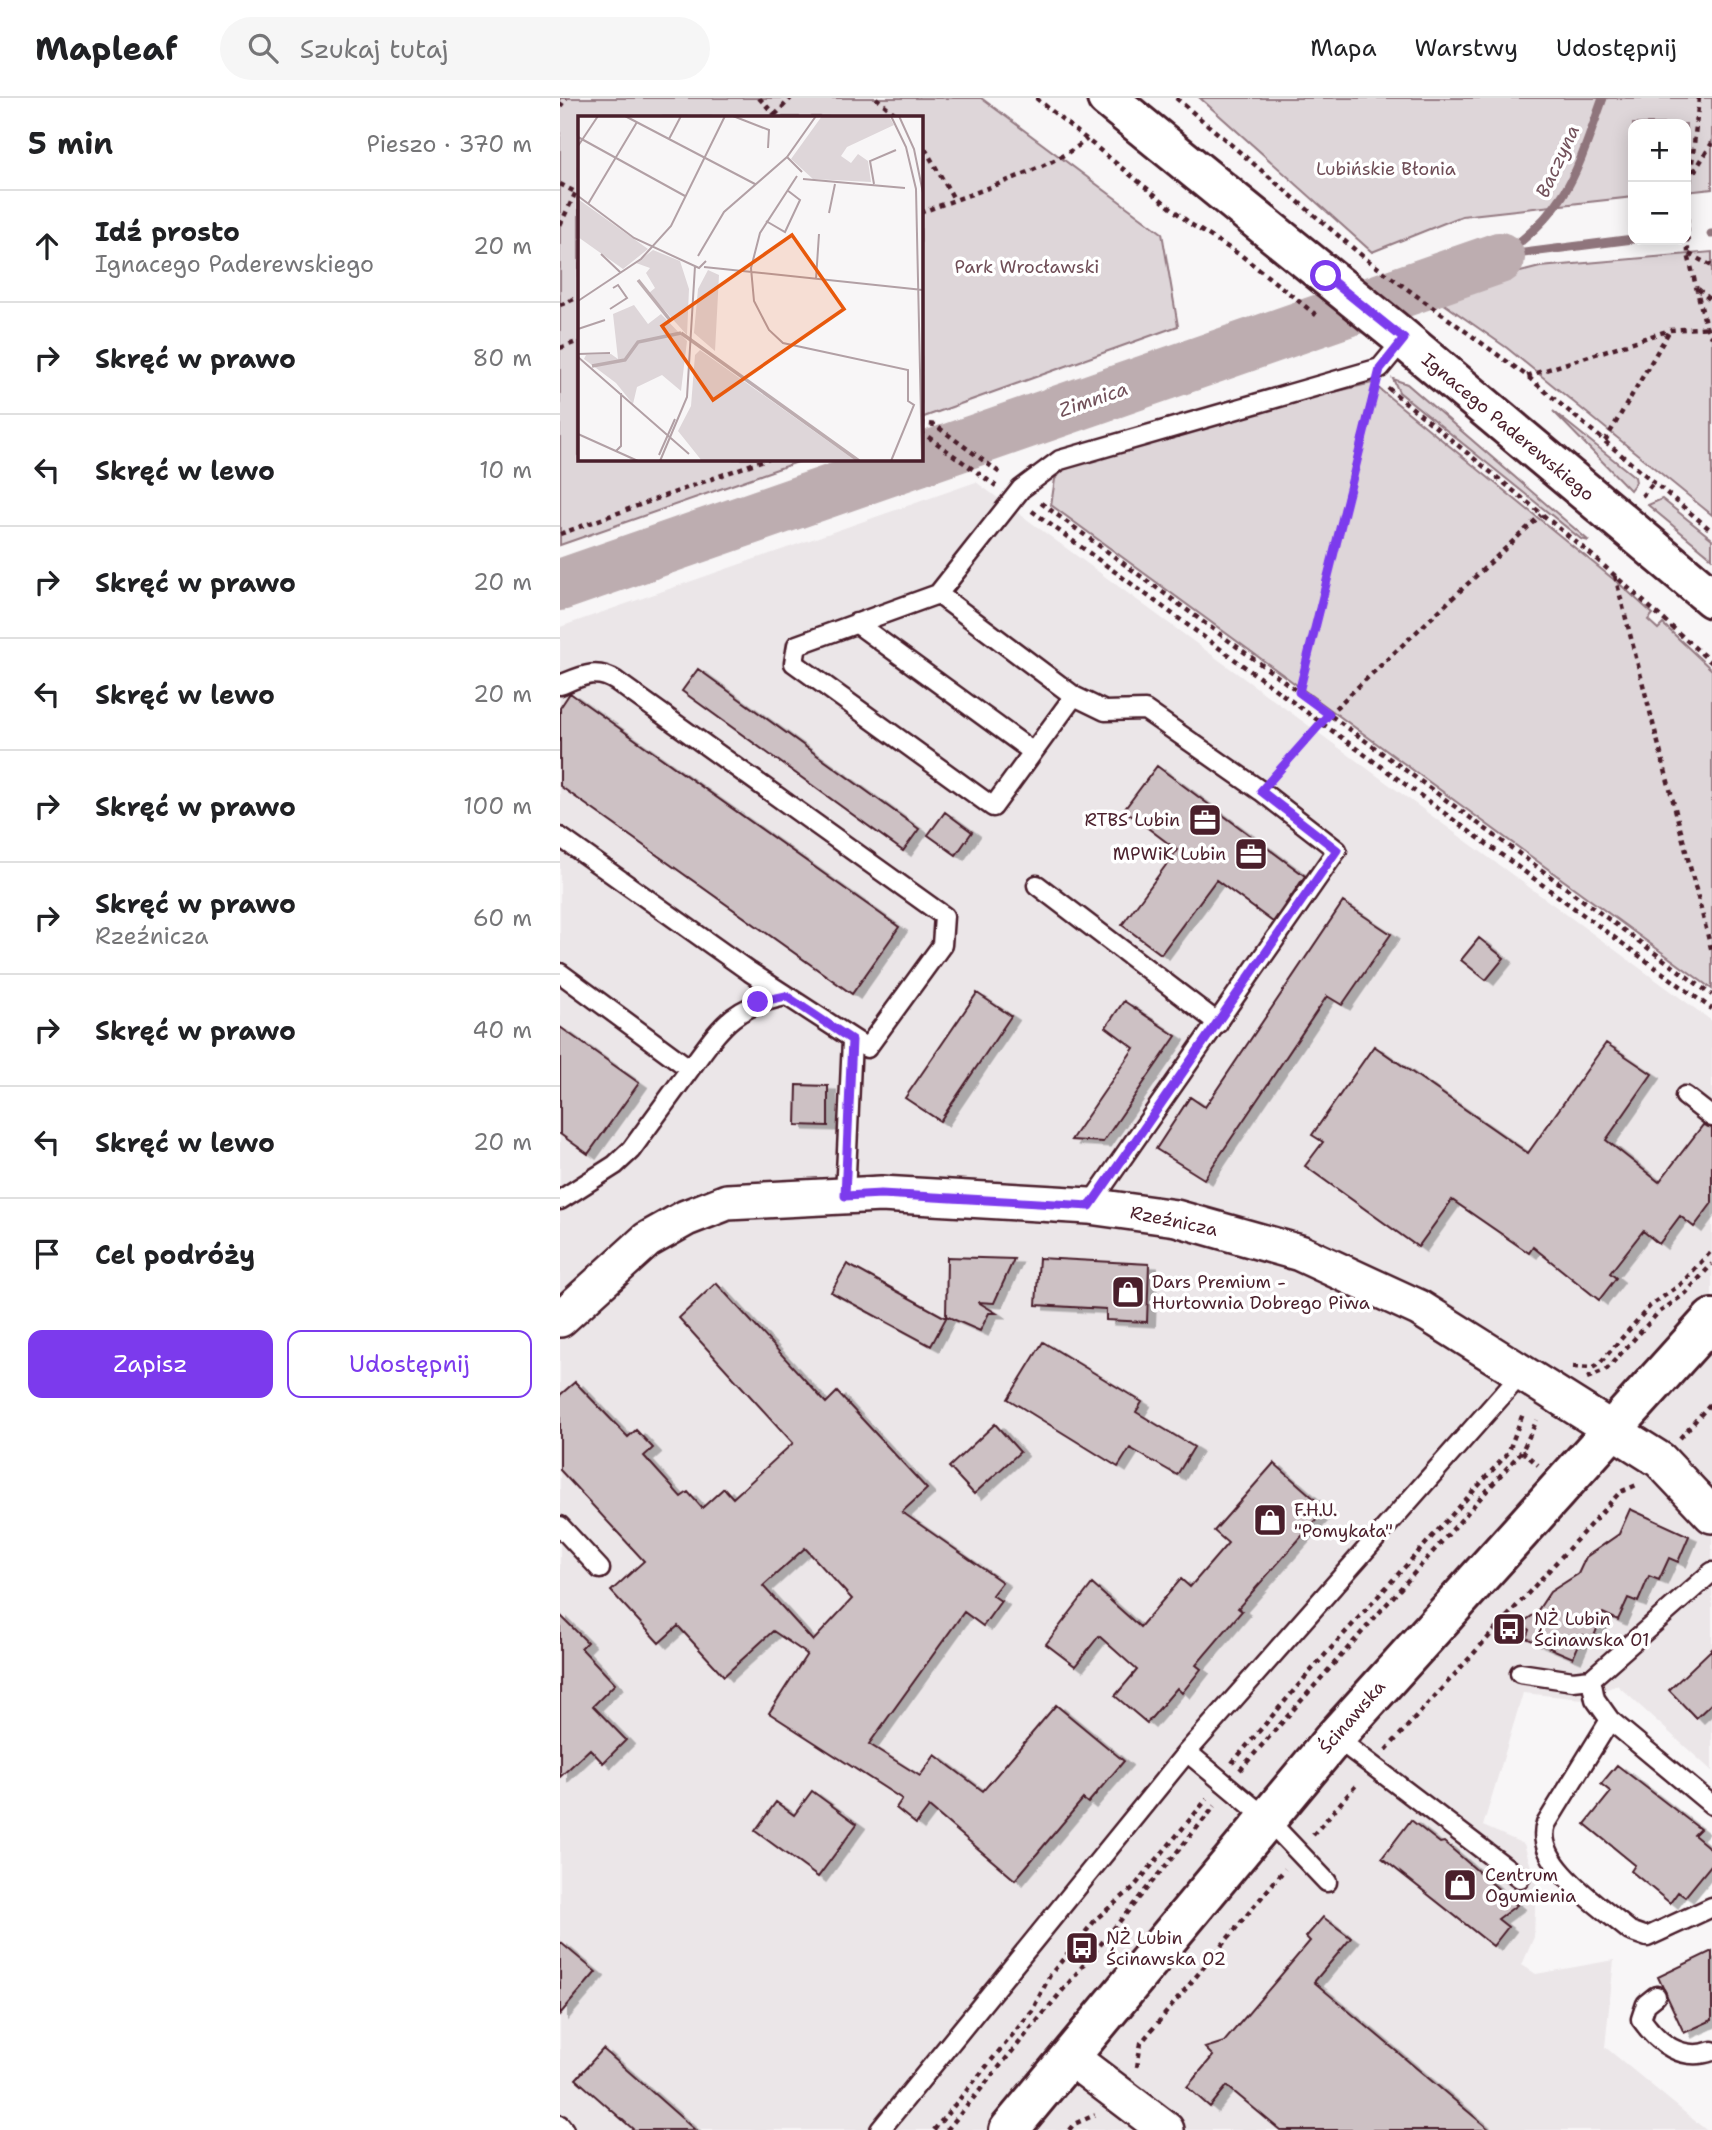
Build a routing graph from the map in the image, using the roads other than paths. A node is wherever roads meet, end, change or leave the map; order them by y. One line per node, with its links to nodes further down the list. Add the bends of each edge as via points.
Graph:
1 (1107, 98): 2 (main road, Ignacego Paderewskiego)
2 (1399, 335): 3 (lane, via 1380,369 1060,460 1017,493); 4 (main road, Ignacego Paderewskiego)
3 (938, 594): 5 (lane); 7 (lane)
4 (1712, 598)
5 (856, 623): 8 (lane); 8 (lane, via 797,645 794,663 993,807)
6 (560, 685): 14 (lane, via 603,672 944,916 942,945 867,1048)
7 (1074, 696): 8 (lane); 13 (lane, via 1105,711 1145,710 1337,850)
8 (1033, 752)
9 (560, 836): 12 (lane)
10 (1037, 885): 13 (lane)
11 (560, 972): 15 (lane)
12 (786, 996): 14 (lane); 15 (lane, via 758,1002 731,1016)
13 (1217, 1023): 20 (lane)
14 (852, 1040): 18 (lane)
15 (690, 1069): 19 (lane, via 632,1150)
16 (1685, 1096): 17 (lane)
17 (1712, 1116)
18 (845, 1196): 20 (street, Rzeźnicza); 21 (street, Rzeźnicza, via 727,1202 686,1217 647,1240)
19 (560, 1200)
20 (1090, 1206): 23 (street, Rzeźnicza, via 1177,1218 1300,1253 1419,1308)
21 (560, 1319)
22 (1712, 1319): 24 (main road, Ścinawska)
23 (1541, 1386): 24 (street, Rzeźnicza); 33 (lane)
24 (1610, 1430): 25 (street, Rzeźnicza, via 1660,1460); 32 (main road, Ścinawska)
25 (1712, 1515)
26 (560, 1526): 27 (lane)
27 (600, 1570)
28 (1712, 1572): 30 (lane)
29 (1520, 1673): 30 (lane, via 1573,1681)
30 (1591, 1679): 31 (lane, via 1595,1699)
31 (1610, 1720): 34 (lane); 38 (lane, via 1546,1824 1542,1835 1546,1853 1556,1867 1639,1935 1647,1937)
32 (1335, 1737): 35 (main road, Ścinawska); 36 (lane)
33 (1187, 1752): 35 (lane); 44 (lane)
34 (1712, 1805)
35 (1266, 1818): 37 (lane); 41 (main road, Ścinawska)
36 (1520, 1878)
37 (1327, 1882)
38 (1712, 1907)
39 (1656, 1996): 40 (lane, via 1642,2011 1647,2028 1671,2049 1686,2055)
40 (1712, 2051)
41 (1070, 2057): 45 (main road, Ścinawska); 46 (street)
42 (560, 2125): 43 (lane)
43 (564, 2130)
44 (880, 2130)
45 (1009, 2130)
46 (1166, 2130)

